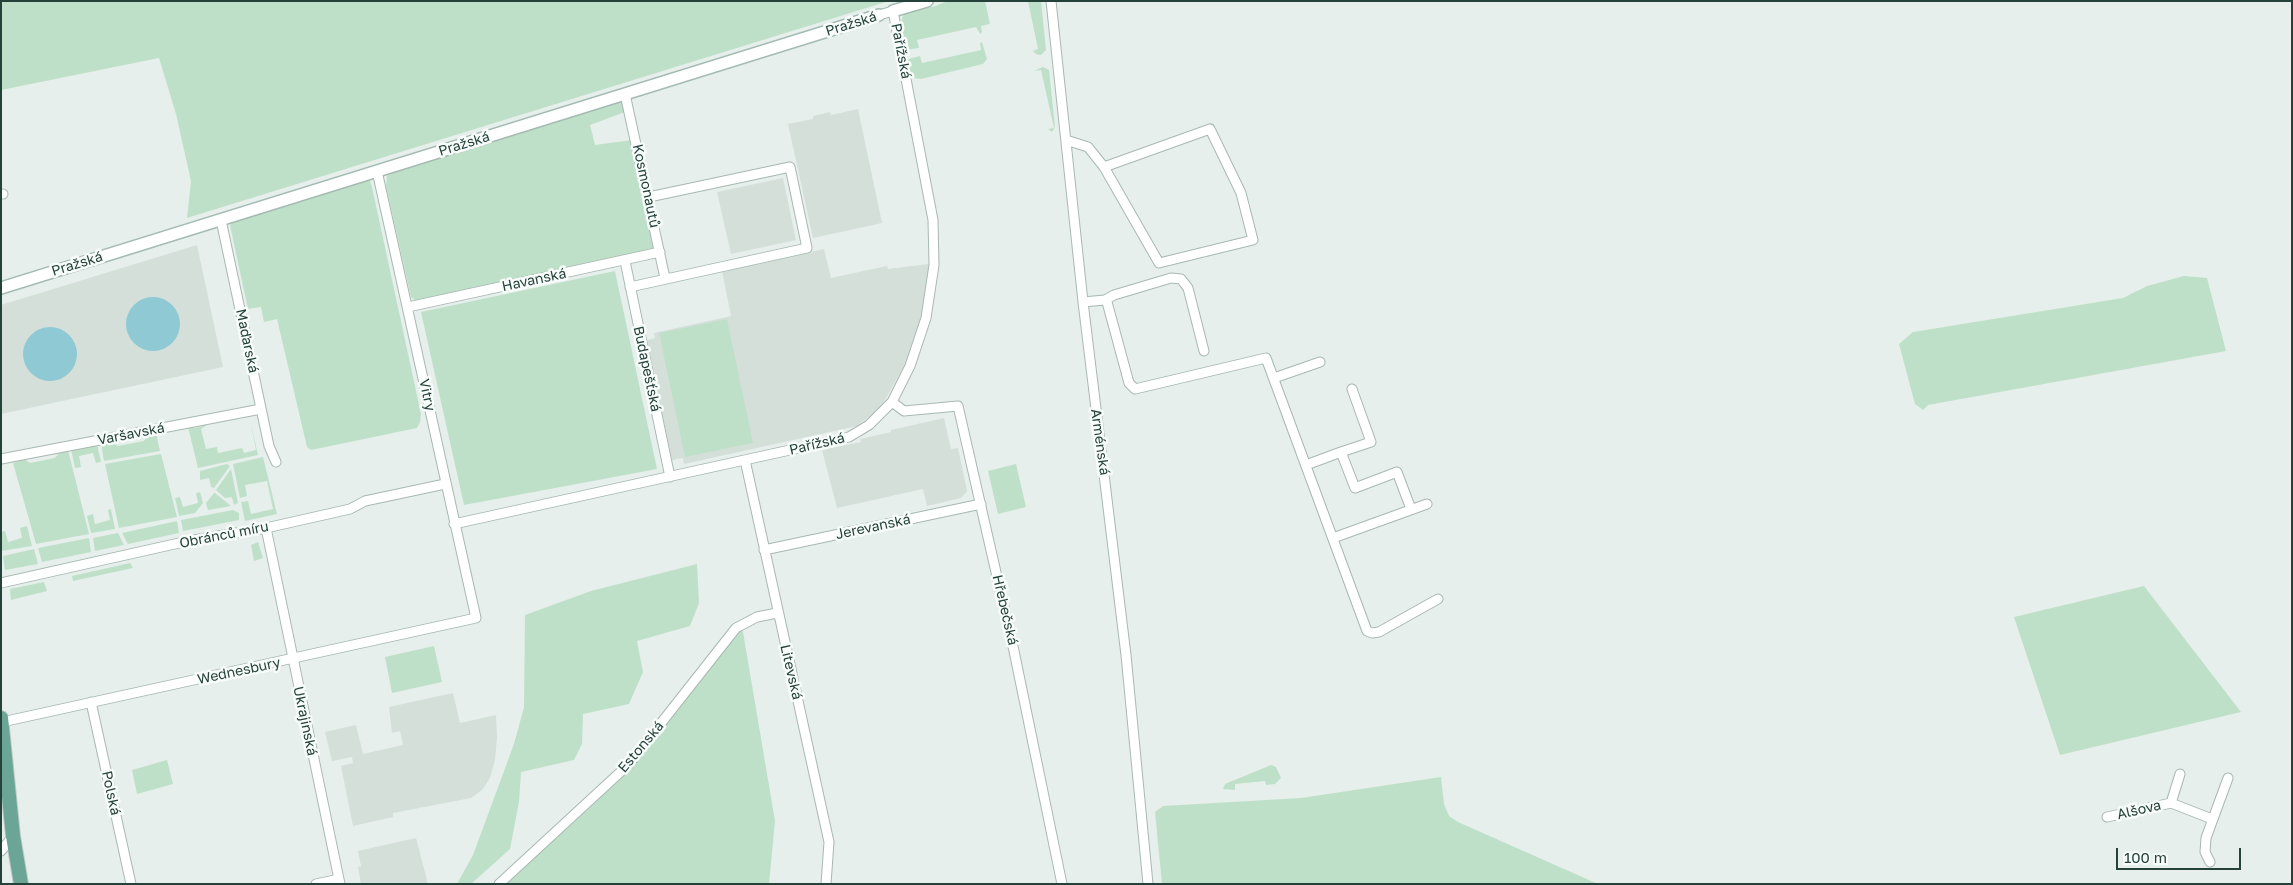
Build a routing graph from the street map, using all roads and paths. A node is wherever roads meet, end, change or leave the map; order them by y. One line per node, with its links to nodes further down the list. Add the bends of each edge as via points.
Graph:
1 (927, 1): 3 (street, Pražská)
2 (1050, 1): 6 (street, Arménská)
3 (893, 11): 4 (street, Pražská); 23 (street, Pařížská, via 928,185 934,265 926,318 910,366)
4 (879, 15): 5 (street, Pražská)
5 (625, 94): 8 (street, Pražská); 9 (street, Kosmonautů)
6 (1066, 140): 7 (street, via 1088,147); 17 (street, Arménská)
7 (1104, 167): 7 (street, via 1210,130 1241,193 1253,240 1159,263)
8 (377, 171): 10 (street, Pražská); 18 (street, Vitry)
9 (649, 197): 11 (street, Kosmonautů); 13 (street, via 790,168 807,248)
10 (221, 220): 15 (street, Pražská); 24 (street, Maďarská)
11 (660, 252): 12 (street, Havanská); 13 (street, Kosmonautů)
12 (625, 261): 14 (street, Budapešťská); 18 (street, Havanská)
13 (665, 278): 14 (street)
14 (630, 287): 30 (street, Budapešťská)
15 (1, 288)
16 (1105, 300): 17 (street); 19 (street, via 1171,278 1181,279 1188,288); 21 (street, via 1129,383 1135,389 1266,358)
17 (1083, 302): 61 (street, Arménská, via 1123,629)
18 (408, 307): 31 (street, Vitry)
19 (1204, 351)
20 (1320, 362): 21 (street)
21 (1274, 378): 29 (street)
22 (1352, 389): 25 (street, via 1372,442)
23 (892, 402): 27 (street, Pařížská, via 870,425 849,437); 32 (street, Hřebečská, via 904,411 958,406)
24 (261, 409): 26 (street, Varšavská); 28 (street, Maďarská)
25 (1341, 452): 29 (street); 34 (street, via 1355,488 1397,472)
26 (1, 459)
27 (746, 460): 30 (street, Pařížská); 38 (street, Litevská)
28 (276, 462)
29 (1306, 465): 37 (street)
30 (670, 477): 35 (street, Pařížská)
31 (446, 484): 35 (street, Vitry); 36 (street, Obránců míru, via 365,501 350,509)
32 (981, 504): 38 (street, Jerevanská); 60 (street, Hřebečská)
33 (1427, 504): 34 (street)
34 (1411, 509): 37 (street)
35 (454, 524): 42 (street, Vitry)
36 (266, 528): 39 (street, Obránců míru, via 188,541); 43 (street, Ukrajinská)
37 (1333, 538): 40 (street, via 1367,631 1379,632)
38 (764, 550): 41 (street, Litevská)
39 (1, 583)
40 (1438, 599)
41 (778, 613): 58 (street, Estonská, via 756,617 736,628 628,765); 59 (street, Litevská, via 829,842)
42 (476, 618): 43 (street, Wednesbury)
43 (292, 660): 44 (street, Wednesbury); 54 (street, Ukrajinská)
44 (91, 702): 45 (street, Wednesbury); 56 (street, Polská)
45 (2, 720): 51 (main road)
46 (2180, 774): 48 (street, Alšova)
47 (2228, 778): 50 (street)
48 (2171, 803): 49 (street, Alšova); 50 (street, Alšova)
49 (2107, 817)
50 (2212, 819): 53 (street, via 2206,852)
51 (13, 836): 52 (street); 55 (main road)
52 (1, 851)
53 (2210, 862)
54 (340, 881): 57 (street)
55 (21, 884)
56 (131, 884)
57 (316, 884)
58 (499, 884)
59 (826, 884)
60 (1062, 884)
61 (1148, 884)

